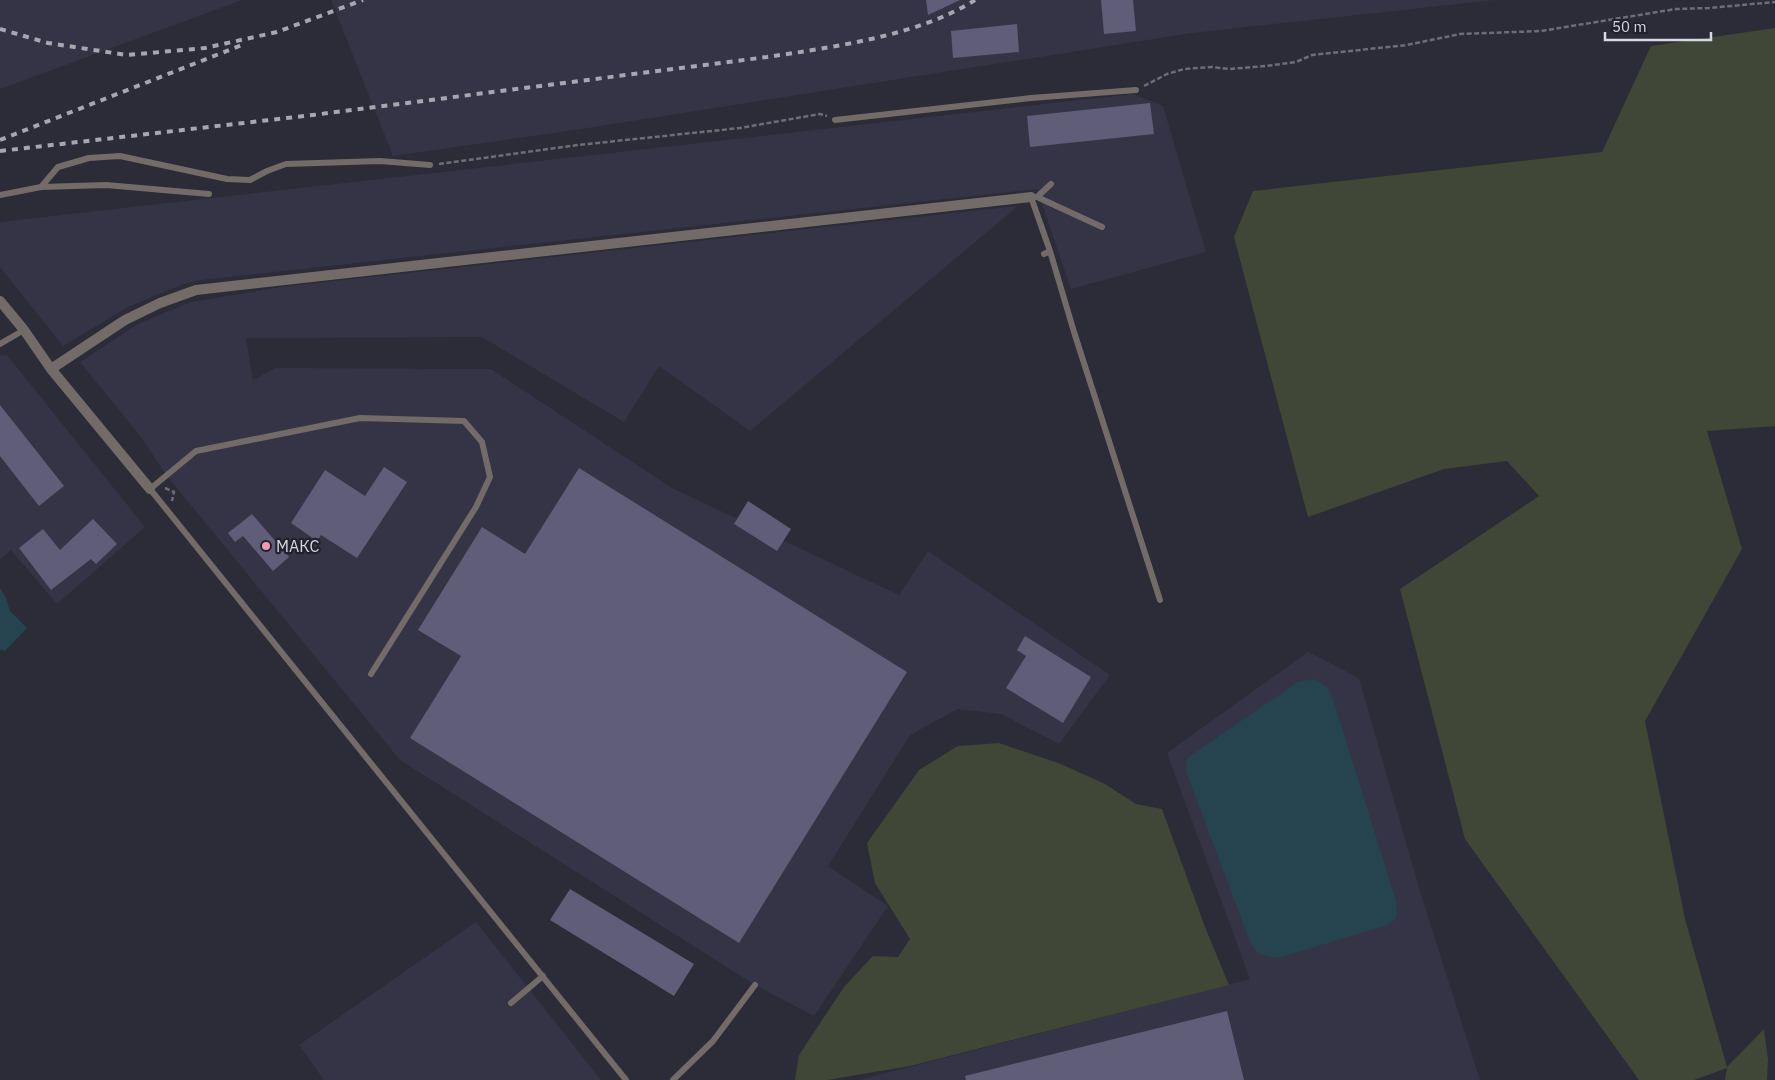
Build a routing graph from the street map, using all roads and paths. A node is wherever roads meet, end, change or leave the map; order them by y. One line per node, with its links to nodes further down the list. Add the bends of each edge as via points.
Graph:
1 (1775, 2): 2 (path, via 1676,9 1541,31 1460,34 1407,45 1312,55 1296,62 1266,66 1184,69)
2 (1136, 90): 3 (lane, via 1030,98)
3 (835, 120): 4 (path, via 820,114 740,128)
4 (430, 165): 6 (lane, via 380,161 286,164 250,180 227,179 120,156 89,158 58,167)
5 (1051, 184): 9 (lane)
6 (41, 187): 7 (lane, via 106,185); 8 (lane)
7 (209, 194)
8 (0, 195)
9 (1034, 197): 10 (lane); 11 (lane); 16 (street, via 196,290 125,320)
10 (1102, 227)
11 (1050, 251): 12 (lane); 18 (lane)
12 (1044, 254)
13 (0, 301): 14 (street)
14 (24, 330): 15 (lane); 16 (street)
15 (0, 344)
16 (51, 368): 17 (street)
17 (150, 490): 19 (lane, via 196,451 360,418 464,422 482,442 490,477 476,507); 20 (lane)
18 (1160, 600)
19 (372, 674)
20 (543, 976): 22 (lane); 23 (lane)
21 (755, 985): 24 (lane, via 713,1041)
22 (511, 1003)
23 (626, 1080)
24 (672, 1080)

